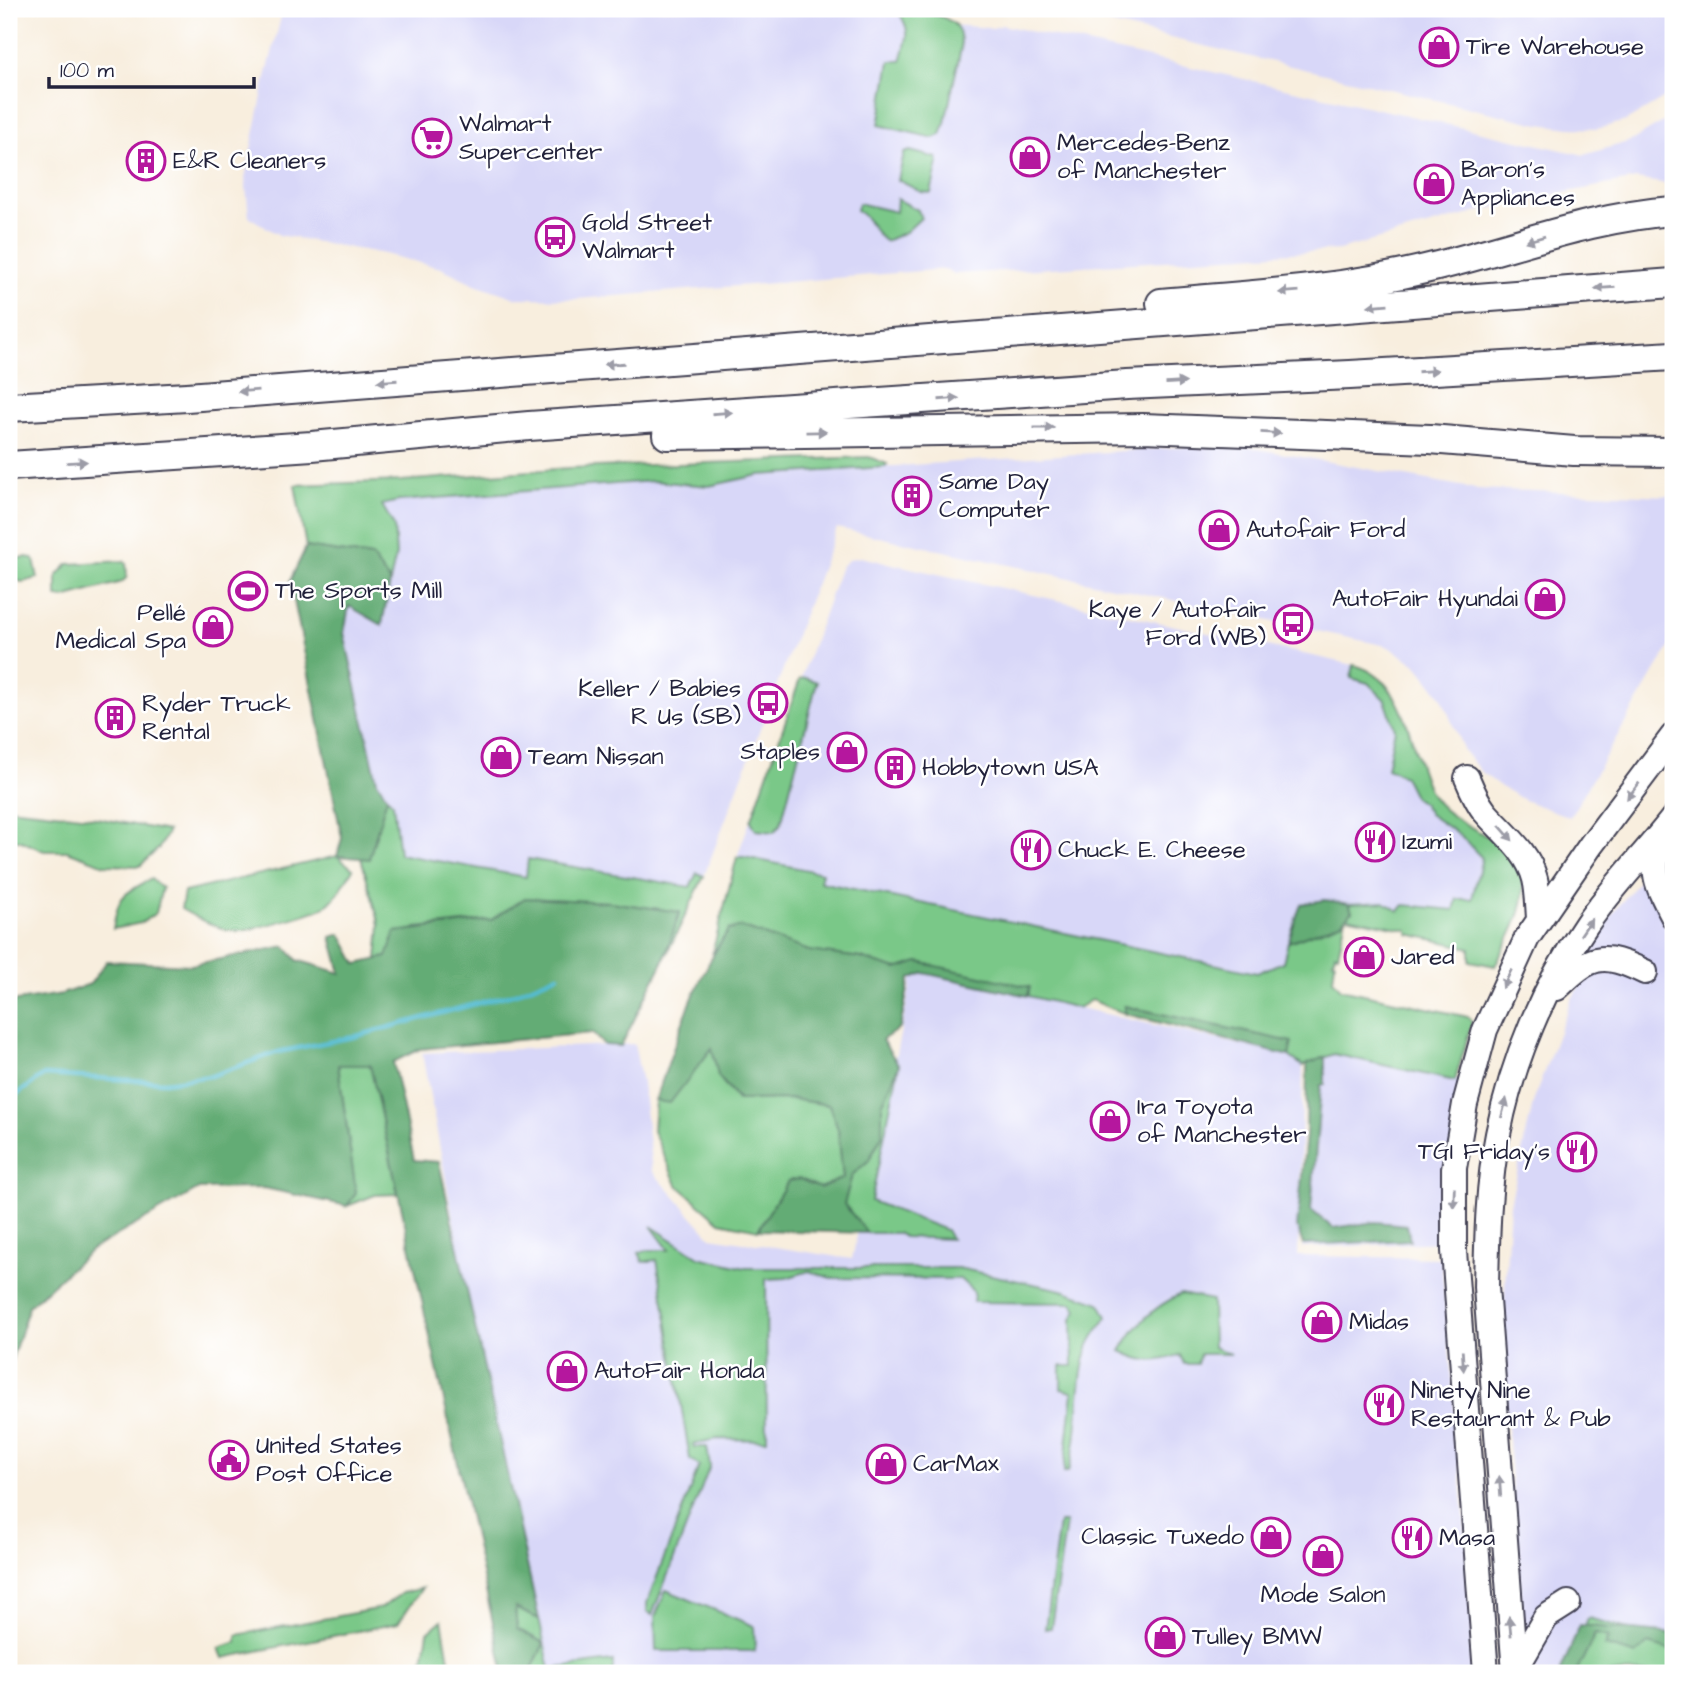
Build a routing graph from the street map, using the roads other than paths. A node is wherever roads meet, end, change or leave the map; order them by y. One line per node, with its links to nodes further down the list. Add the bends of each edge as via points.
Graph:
1 (1673, 211): 4 (highway, one-way to 4, via 1612,219 1427,269 1336,287 818,334)
2 (1673, 283): 4 (highway, one-way to 4)
3 (1673, 356): 8 (highway, one-way to 3, via 1127,385)
4 (662, 360): 5 (highway, one-way to 5)
5 (9, 407)
6 (1673, 432): 7 (highway)
7 (1430, 439): 8 (highway, one-way to 7, via 458,446 732,433 1102,428); 9 (highway, via 1562,450)
8 (356, 442): 10 (highway, one-way to 8)
9 (1673, 452)
10 (9, 466)
11 (1673, 736): 15 (main road, one-way to 15)
12 (1467, 778): 15 (main road, one-way to 15, via 1485,812 1532,870)
13 (1670, 822): 14 (main road, via 1654,868 1658,888); 17 (main road, one-way to 13, via 1586,925)
14 (1673, 916)
15 (1539, 918): 19 (main road, one-way to 19, via 1485,1030 1454,1168 1454,1251)
16 (1645, 972): 17 (main road, via 1614,959 1594,960 1575,970)
17 (1544, 1000): 20 (main road, one-way to 17, via 1487,1323 1487,1224 1504,1106)
18 (1568, 1603): 20 (main road, via 1549,1613)
19 (1486, 1673)
20 (1514, 1673)

